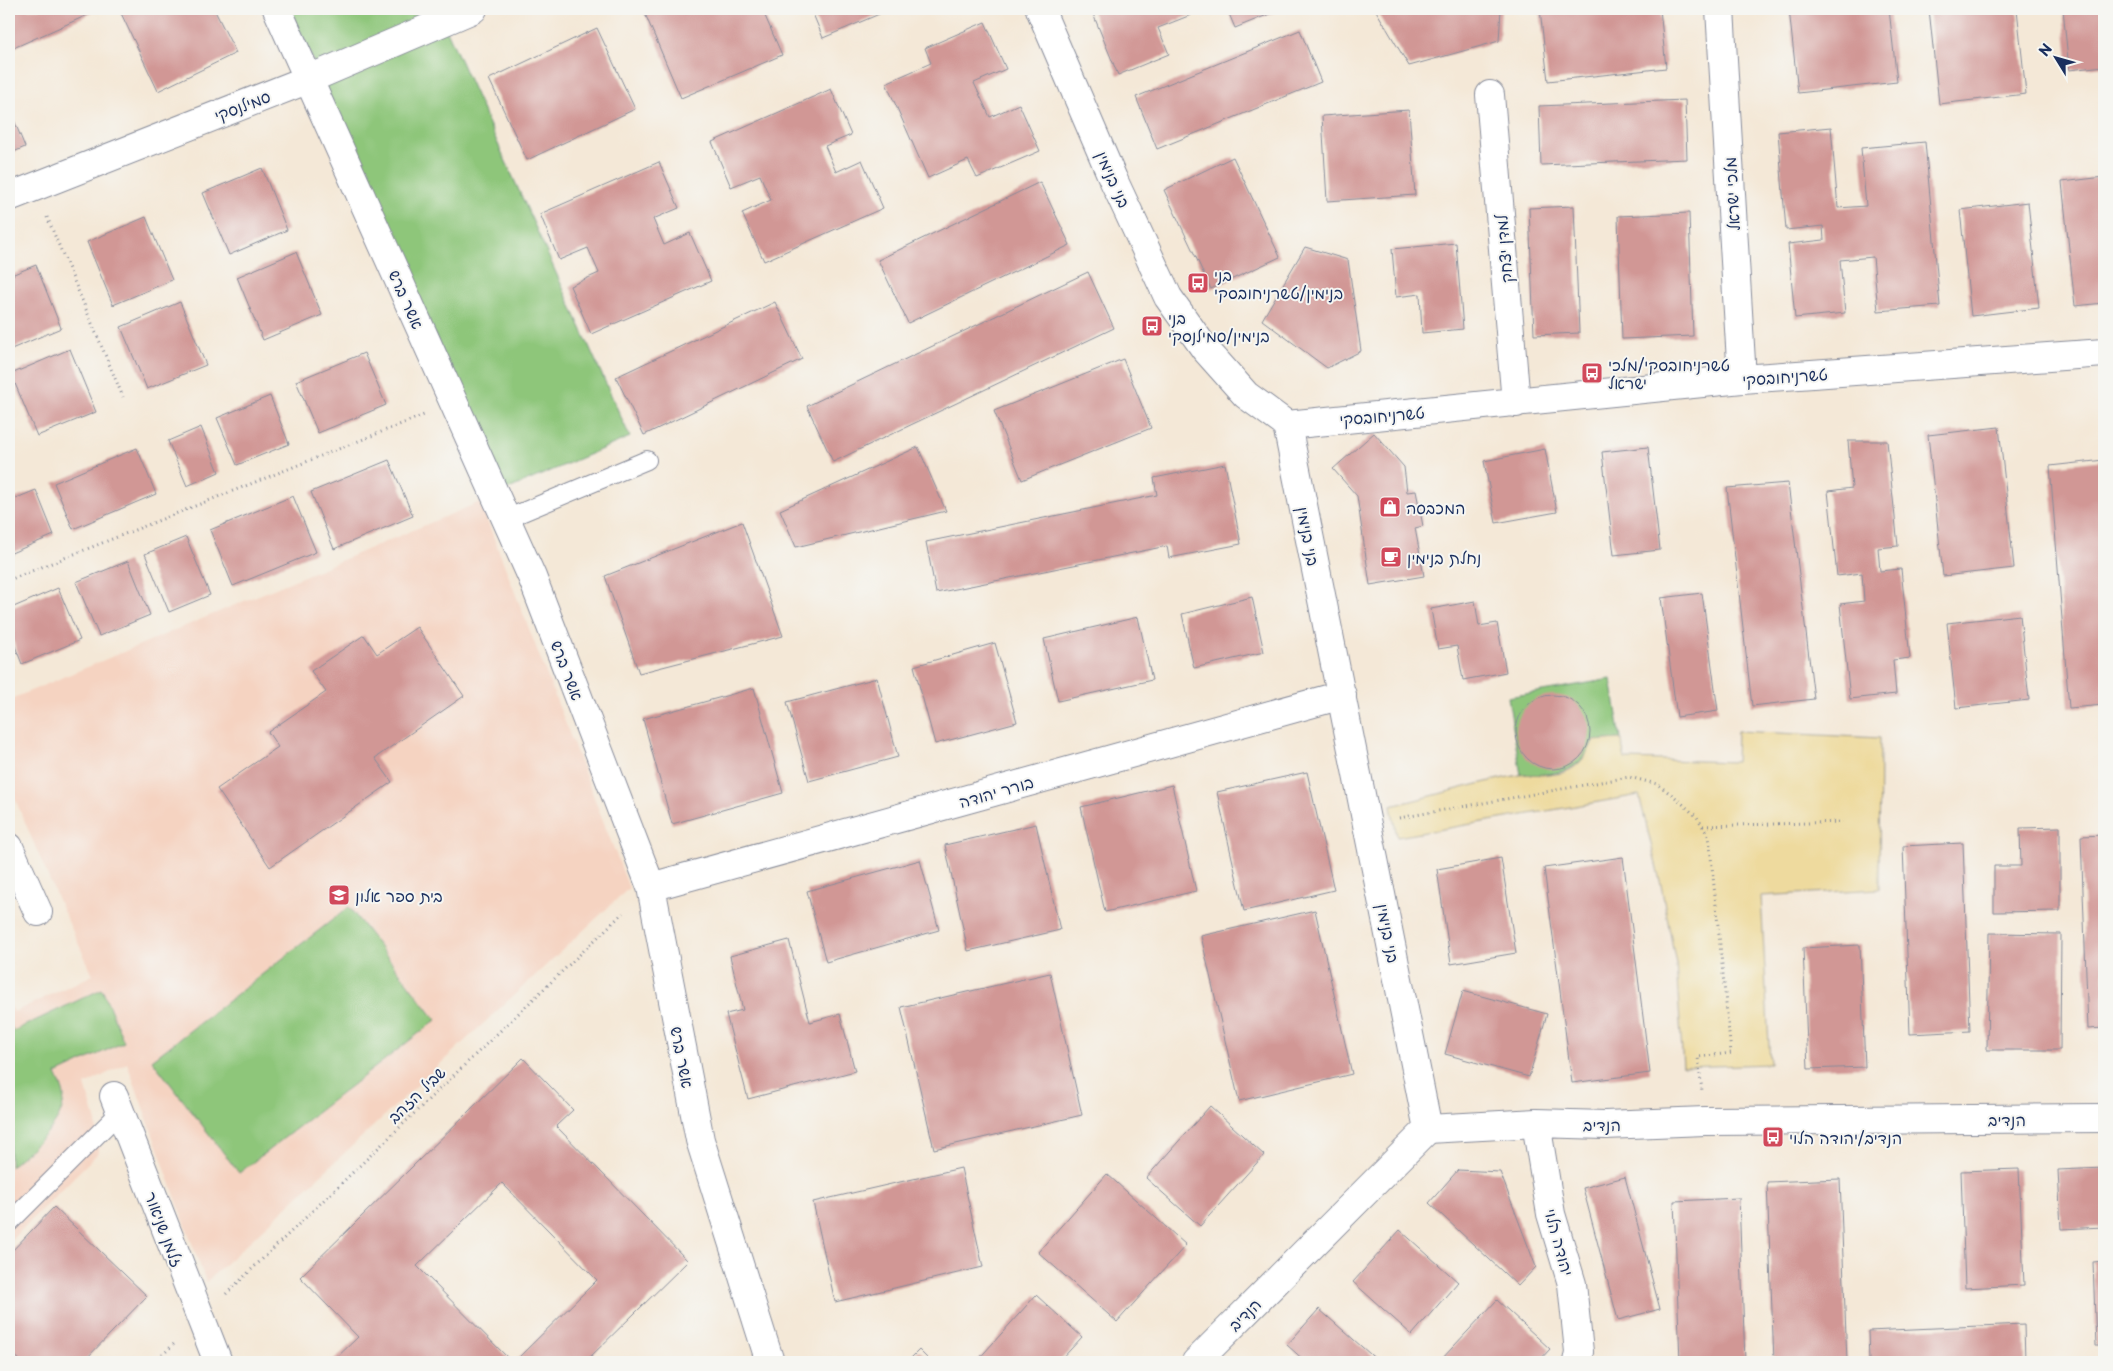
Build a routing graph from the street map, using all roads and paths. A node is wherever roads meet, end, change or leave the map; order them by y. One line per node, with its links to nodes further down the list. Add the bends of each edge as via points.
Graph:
1 (277, 9): 5 (street, אשר ברש)
2 (474, 9): 5 (street, סמילנסקי)
3 (1040, 9): 14 (street, בני בנימין, via 1168,297 1205,349 1246,394)
4 (1720, 9): 10 (street, מלכי ישראל)
5 (309, 79): 7 (street, סמילנסקי); 12 (street, אשר ברש)
6 (1490, 95): 13 (street, למדן יצחק)
7 (34, 186): 8 (street, סמילנסקי); 11 (path)
8 (9, 197)
9 (2104, 353): 10 (street, טשרניחובסקי)
10 (1742, 379): 13 (street, טשרניחובסקי)
11 (122, 397)
12 (454, 403): 16 (street, אשר ברש); 17 (path)
13 (1516, 403): 14 (street, טשרניחובסקי)
14 (1287, 425): 18 (street, בני בנימין)
15 (647, 460): 16 (lane)
16 (506, 518): 24 (street, אשר ברש, via 532,577)
17 (9, 580)
18 (1342, 695): 20 (street, בני בנימין); 24 (street, בורר יהודה)
19 (1843, 822): 21 (path)
20 (1366, 824): 21 (path, via 1628,777 1656,784 1697,817); 30 (street, בני בנימין)
21 (1703, 826): 28 (path, via 1709,837 1731,1054 1698,1057)
22 (9, 847): 23 (street)
23 (15, 876): 25 (street)
24 (650, 887): 32 (path, שביל הזהב); 34 (street, אשר ברש, via 700,1140)
25 (38, 912)
26 (117, 1104): 31 (lane); 32 (street, זלמן שניאור)
27 (2104, 1118): 28 (street, הנדיב)
28 (1705, 1121): 29 (street, הנדיב, via 1605,1125)
29 (1536, 1123): 30 (street, הנדיב); 36 (street, יהודה הלוי, via 1551,1214 1572,1284 1579,1352)
30 (1428, 1129): 35 (street, הנדיב)
31 (9, 1223)
32 (200, 1319): 33 (street, זלמן שניאור)
33 (218, 1362)
34 (770, 1362)
35 (1196, 1362)
36 (1576, 1362)

